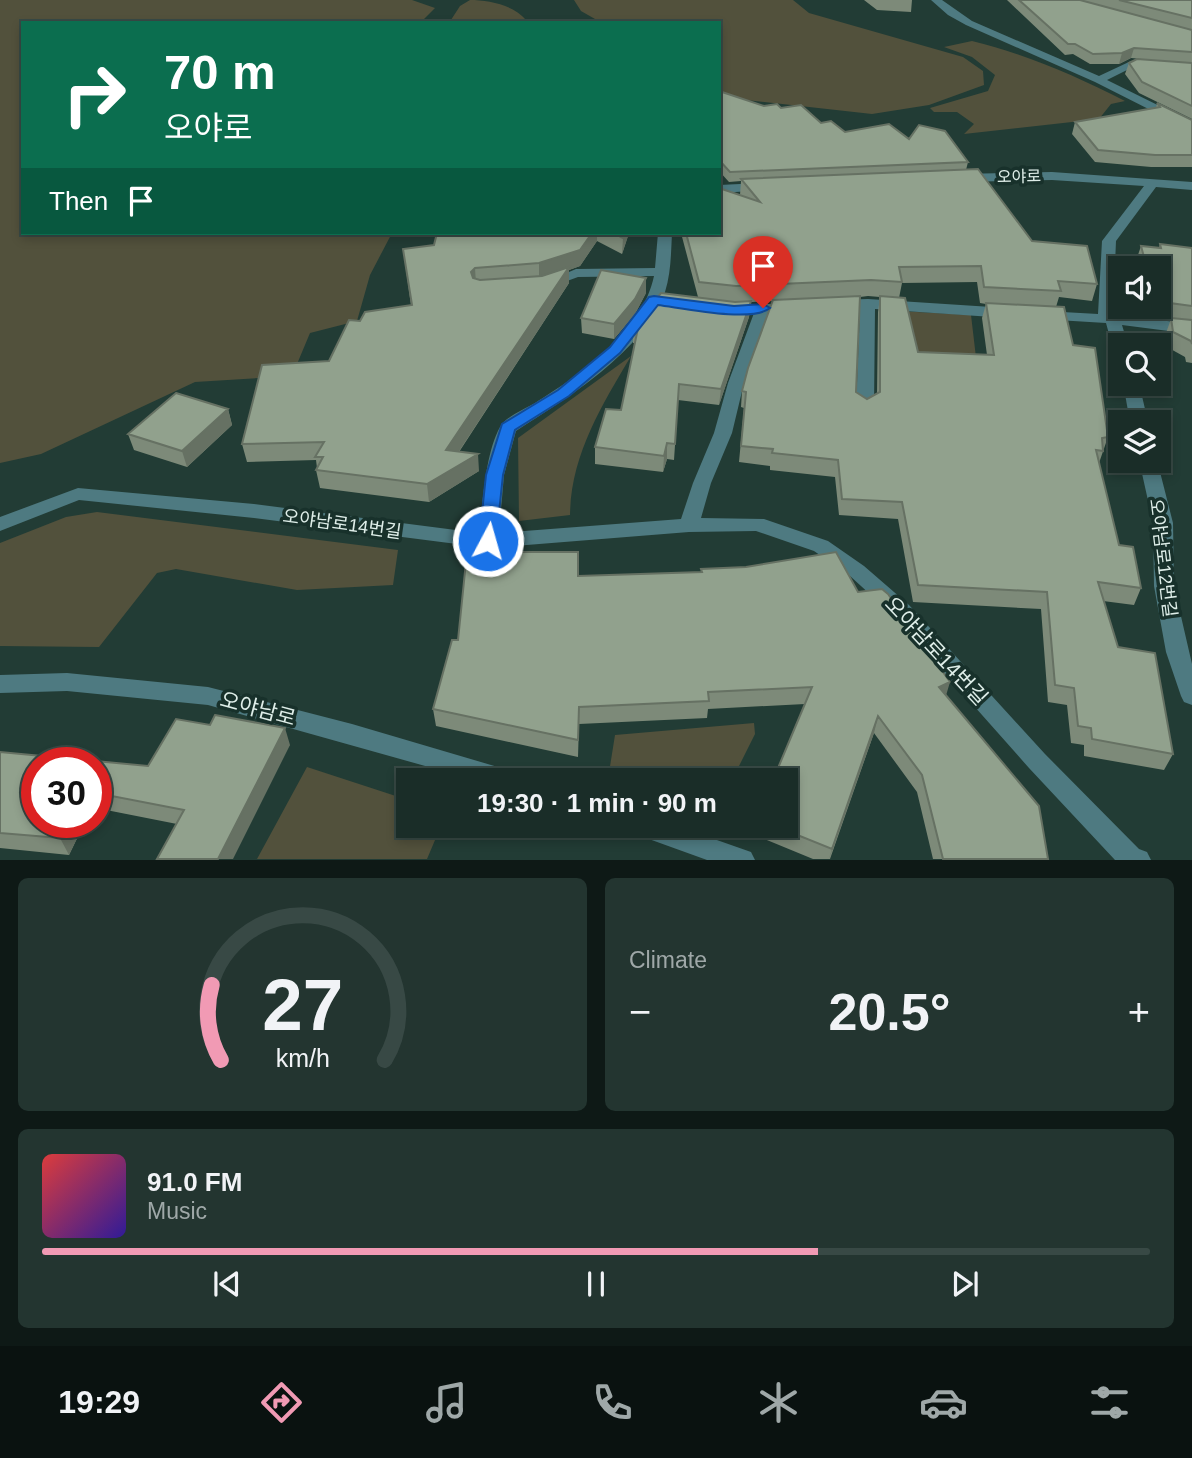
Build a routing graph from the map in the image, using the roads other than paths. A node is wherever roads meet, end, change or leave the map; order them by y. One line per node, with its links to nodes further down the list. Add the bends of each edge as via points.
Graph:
1 (936, 0): 3 (street, via 969,23)
2 (1192, 68): 3 (street, via 1131,64)
3 (1099, 80): 4 (street)
4 (1192, 127)
5 (947, 178): 6 (street, 오야로, via 1052,176)
6 (1153, 183): 8 (street, 오야로); 11 (street, via 1109,241)
7 (771, 186): 9 (street)
8 (1192, 186)
9 (721, 189)
10 (665, 235): 13 (street)
11 (1108, 256)
12 (1108, 259): 18 (street)
13 (661, 272): 14 (street, via 576,273); 27 (street, via 661,301 615,350 564,393 508,428 495,475)
14 (530, 287)
15 (868, 304): 17 (street); 19 (street); 23 (street)
16 (707, 307): 17 (street)
17 (763, 308): 26 (street)
18 (1108, 316)
19 (1108, 319)
20 (1112, 319): 21 (street); 22 (street)
21 (1192, 329)
22 (1116, 333)
23 (865, 408)
24 (1151, 473): 29 (street, 오야남로12번길, via 1163,523 1164,586 1177,652)
25 (0, 524): 27 (street, 오야남로14번길, via 78,494)
26 (689, 525): 27 (street, 오야남로14번길); 33 (street, 오야남로14번길, via 757,524 821,546 857,571 902,611 1130,857)
27 (488, 541)
28 (0, 684): 30 (street, 오야남로, via 67,682 208,696)
29 (1192, 696)
30 (467, 768)
31 (680, 838): 32 (street)
32 (742, 859)
33 (1138, 859)

